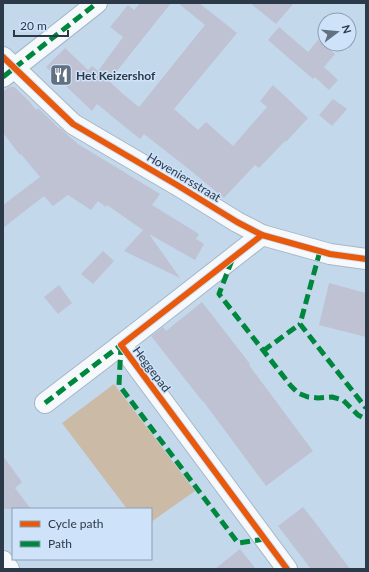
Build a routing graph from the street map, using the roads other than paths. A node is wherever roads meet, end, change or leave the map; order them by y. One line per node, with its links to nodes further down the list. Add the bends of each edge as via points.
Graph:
1 (97, 3): 2 (street)
2 (7, 67): 3 (street, Hoveniersstraat, via 73,124)
3 (262, 235): 4 (street, Hoveniersstraat, via 330,254); 5 (street, Heggepad)
4 (366, 259)
5 (121, 346): 6 (street, Heggepad); 9 (street, Heggepad)
6 (45, 403)
7 (3, 560): 8 (street)
8 (9, 569)
9 (287, 569)

